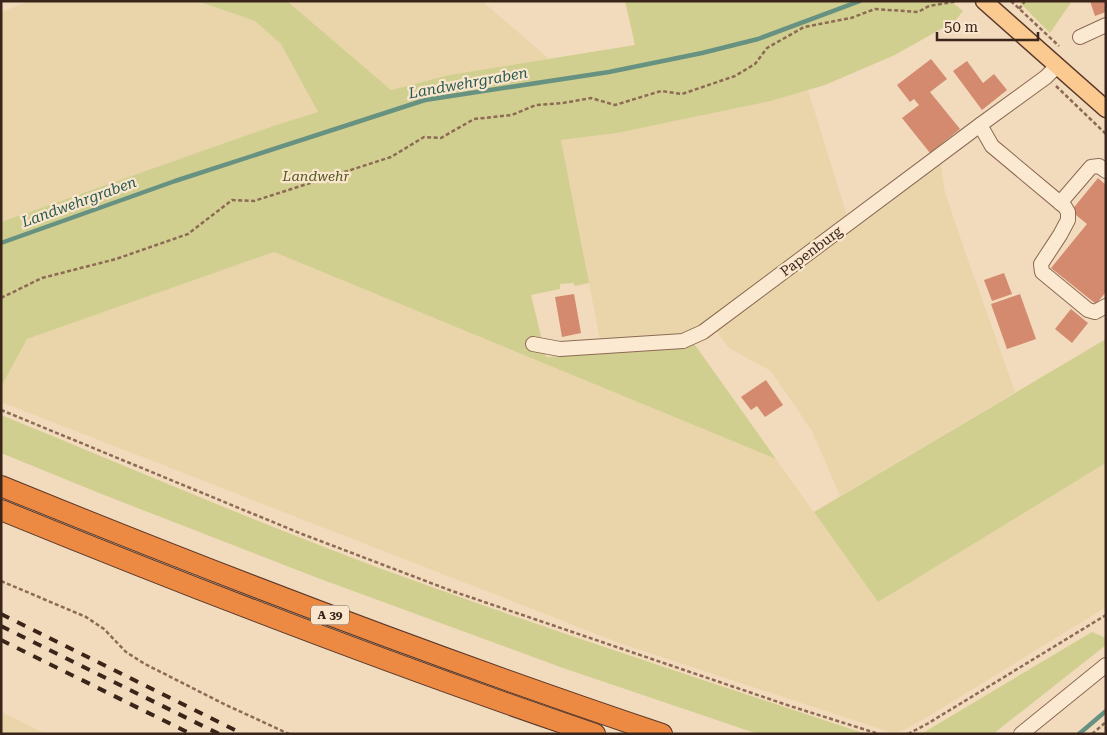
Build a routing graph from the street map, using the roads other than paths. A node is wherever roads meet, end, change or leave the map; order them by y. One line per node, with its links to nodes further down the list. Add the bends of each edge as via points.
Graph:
1 (984, 1): 2 (main road)
2 (994, 7): 5 (main road)
3 (1106, 25): 4 (street)
4 (1080, 37)
5 (1057, 66): 6 (main road); 7 (street, Papenburg)
6 (1106, 109)
7 (980, 125): 9 (street, via 992,146); 11 (street, Papenburg, via 703,332 683,341 560,348)
8 (1106, 171): 9 (street, via 1099,166 1091,166)
9 (1060, 203): 10 (street, via 1068,212 1068,220 1041,264 1042,272 1088,310 1095,312)
10 (1106, 306)
11 (533, 344)
12 (1, 486): 16 (highway, A 39, via 304,605)
13 (1, 510): 15 (highway, A 39, via 299,628)
14 (1106, 665): 17 (street)
15 (594, 734)
16 (662, 734)
17 (1020, 734)

